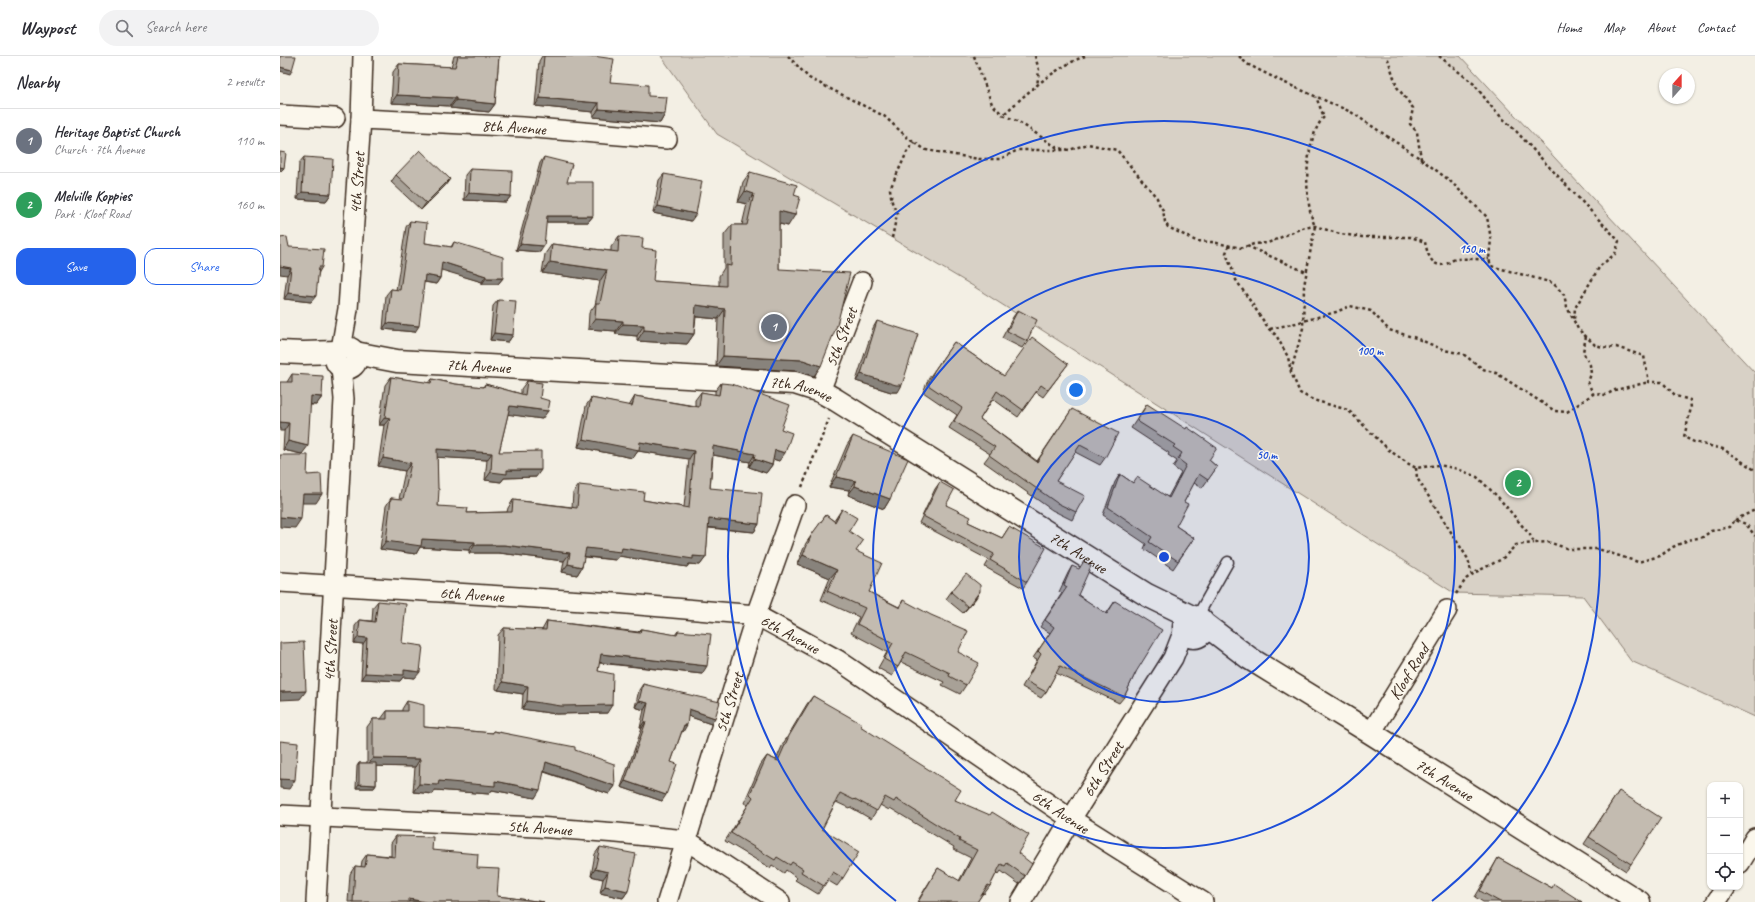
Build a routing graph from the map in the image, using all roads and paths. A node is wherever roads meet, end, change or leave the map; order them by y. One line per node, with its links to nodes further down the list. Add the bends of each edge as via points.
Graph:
1 (363, 56): 14 (street, 4th Street)
2 (788, 56): 16 (path, via 809,78 877,112)
3 (974, 56): 11 (path, via 992,104)
4 (1035, 56): 9 (path, via 1039,70)
5 (1085, 56): 9 (path, via 1070,62)
6 (1239, 56): 10 (path, via 1247,64)
7 (1387, 56): 18 (path, via 1397,86 1413,108 1410,124 1417,132)
8 (1439, 56): 27 (path, via 1474,84 1494,110 1619,240 1615,254 1600,266 1575,308)
9 (1037, 86): 11 (path)
10 (1316, 97): 18 (path, via 1351,112); 19 (path, via 1324,117 1318,123 1312,141 1307,193)
11 (1002, 115): 17 (path, via 1019,122 1056,147)
12 (280, 116): 13 (street)
13 (336, 118)
14 (361, 119): 15 (street, 8th Avenue, via 524,127); 31 (street, 4th Street)
15 (667, 139)
16 (914, 142): 17 (path, via 926,150 979,158 1000,159 1018,150); 20 (path, via 890,189 892,202 898,214)
17 (1069, 150): 21 (path, via 1088,144 1117,150 1164,210 1168,227 1196,241)
18 (1421, 159): 23 (path, via 1449,180 1487,217 1492,239)
19 (1315, 226): 22 (path, via 1302,228 1268,243); 23 (path, via 1340,234 1362,237 1410,237 1425,242 1432,262 1439,264 1445,265 1455,259); 24 (path)
20 (892, 238)
21 (1230, 245): 22 (path, via 1241,248); 28 (path, via 1226,253 1236,280)
22 (1247, 246): 24 (path)
23 (1489, 258): 27 (path, via 1491,266 1498,269 1553,283 1564,295)
24 (1306, 272): 26 (path)
25 (862, 282): 35 (street, 5th Street)
26 (1303, 320): 28 (path); 32 (path); 34 (path, via 1350,306 1371,311 1389,330 1444,350 1463,354 1555,411 1567,412)
27 (1574, 320): 29 (path, via 1578,329)
28 (1269, 329): 32 (path, via 1276,334 1288,357)
29 (1586, 336): 33 (path, via 1595,345 1608,348 1616,346 1644,356); 34 (path, via 1583,352 1590,365 1591,374 1588,382)
30 (280, 352): 31 (street, 7th Avenue)
31 (346, 358): 35 (street, 7th Avenue, via 795,383); 46 (street, 4th Street)
32 (1290, 372): 36 (path, via 1300,393 1313,400 1348,410 1389,450)
33 (1649, 382): 34 (path, via 1615,390 1606,395); 37 (path, via 1662,382 1676,396 1690,400 1691,408 1684,437 1723,449)
34 (1594, 394)
35 (828, 396): 38 (path); 49 (street, 7th Avenue)
36 (1416, 468): 42 (path, via 1439,465 1477,477 1498,497); 44 (path, via 1417,478 1468,558)
37 (1755, 470)
38 (795, 505): 48 (street, 5th Street)
39 (1755, 510): 40 (path)
40 (1735, 520): 41 (path, via 1746,524); 42 (path, via 1730,527 1711,531 1704,537 1688,540 1673,547 1660,556 1638,562 1598,549 1569,549 1548,542)
41 (1755, 536)
42 (1534, 543): 44 (path, via 1516,545 1502,559)
43 (1228, 562): 49 (lane)
44 (1472, 575): 47 (path, via 1452,599)
45 (280, 582): 46 (street, 6th Avenue)
46 (333, 585): 48 (street, 6th Avenue); 52 (street, 4th Street)
47 (1447, 610): 50 (street, Kloof Road)
48 (756, 615): 53 (street, 6th Avenue, via 838,660); 55 (street, 5th Street)
49 (1193, 626): 50 (street, 7th Avenue); 53 (street, 6th Street)
50 (1371, 733): 62 (street, 7th Avenue)
51 (280, 815): 52 (street, 5th Avenue)
52 (321, 817): 55 (street, 5th Avenue, via 537,827); 57 (street, 4th Street)
53 (1071, 819): 60 (street, 6th Street); 61 (street, 6th Avenue)
54 (1755, 838): 56 (street)
55 (686, 840): 58 (street, 5th Street); 59 (street, 5th Avenue)
56 (1743, 858)
57 (316, 902)
58 (667, 902)
59 (780, 902)
60 (1021, 902)
61 (1203, 902)
62 (1639, 902)

